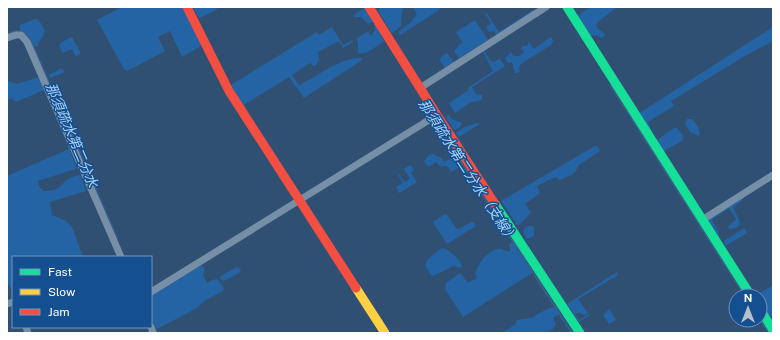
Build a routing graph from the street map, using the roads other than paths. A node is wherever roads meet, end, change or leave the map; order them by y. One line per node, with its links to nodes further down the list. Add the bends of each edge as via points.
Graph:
1 (187, 7): 9 (street, via 229,91)
2 (369, 7): 6 (street)
3 (546, 7): 6 (street)
4 (567, 7): 10 (street)
5 (7, 38): 11 (street, via 21,35 27,42)
6 (420, 88): 7 (street)
7 (437, 115): 9 (street); 15 (street)
8 (773, 176): 10 (street)
9 (300, 201): 13 (street); 14 (street)
10 (702, 220): 12 (street)
11 (120, 256)
12 (746, 288)
13 (152, 291)
14 (385, 333)
15 (580, 333)

